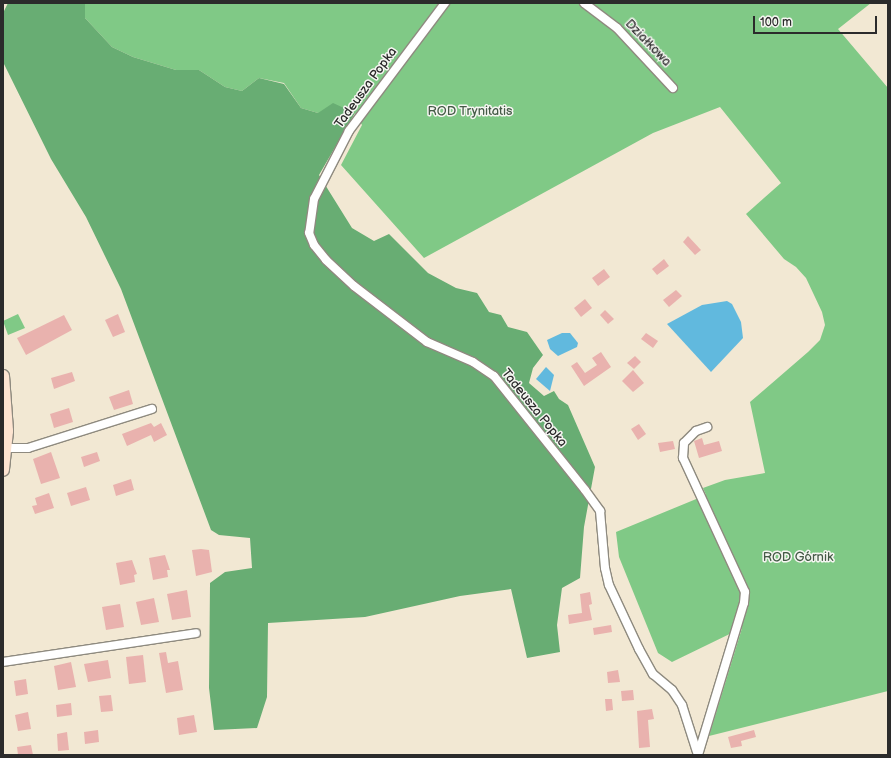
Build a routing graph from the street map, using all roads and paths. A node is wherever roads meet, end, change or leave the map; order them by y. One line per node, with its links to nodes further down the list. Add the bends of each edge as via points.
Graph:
1 (445, 3): 11 (street, Tadeusza Popka, via 349,131 314,199 309,233 314,245 326,260 354,286 427,342 473,362 494,376 586,490 600,511 609,585 638,648 654,674 672,690 682,705)
2 (584, 3): 3 (street, Działkowa, via 618,28)
3 (674, 88)
4 (3, 376): 7 (main road, via 7,406)
5 (152, 409): 7 (street, via 28,448)
6 (707, 427): 11 (street, via 696,431 684,443 683,458 745,592 744,603)
7 (6, 448): 8 (main road)
8 (3, 470)
9 (196, 633): 10 (street)
10 (3, 662)
11 (698, 755)

